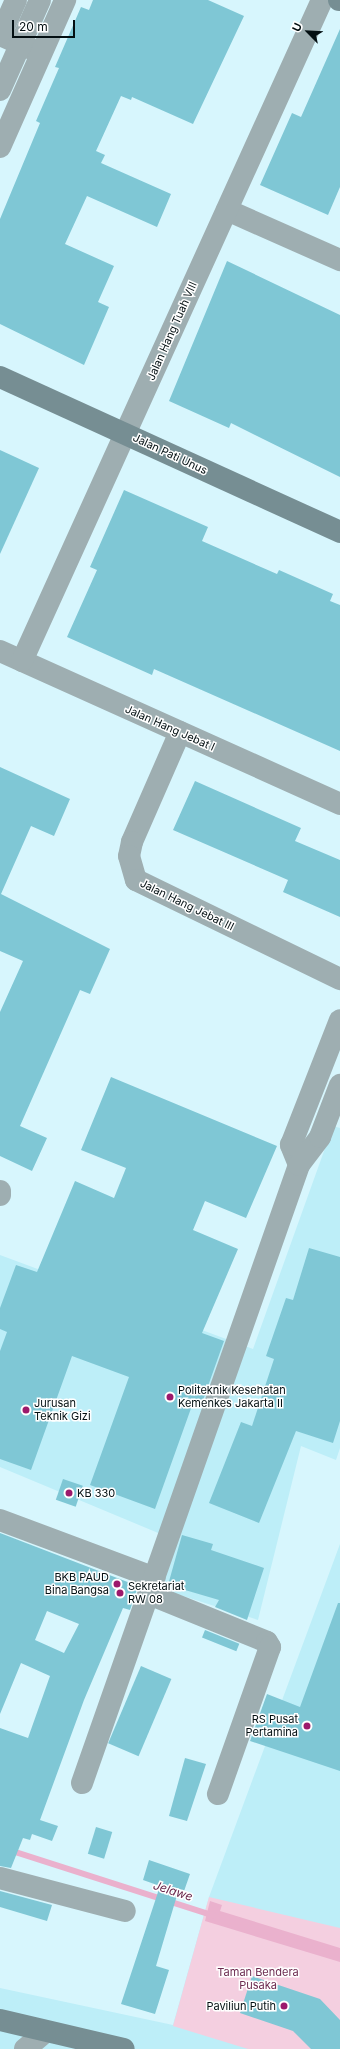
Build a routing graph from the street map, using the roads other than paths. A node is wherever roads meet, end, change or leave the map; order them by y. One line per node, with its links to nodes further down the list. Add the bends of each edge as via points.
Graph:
1 (16, 0): 5 (street)
2 (40, 0): 6 (street)
3 (64, 0): 7 (street)
4 (322, 0): 10 (street, Jalan Hang Tuah VIII)
5 (0, 36): 6 (street)
6 (20, 44): 7 (street); 8 (street)
7 (41, 54): 9 (street)
8 (0, 90)
9 (0, 147)
10 (227, 210): 11 (street); 13 (street, Jalan Hang Tuah VIII)
11 (340, 260)
12 (0, 377): 13 (street, Jalan Pati Unus)
13 (125, 434): 14 (street, Jalan Pati Unus); 16 (street, Jalan Hang Tuah VIII)
14 (340, 532)
15 (0, 651): 16 (street, Jalan Hang Jebat I)
16 (22, 661): 17 (street, Jalan Hang Jebat I)
17 (180, 732): 18 (street, Jalan Hang Jebat I); 19 (street, Jalan Hang Jebat III, via 132,842 129,856 136,880)
18 (340, 804)
19 (340, 979)
20 (340, 1020): 22 (street, via 291,1145)
21 (340, 1085): 22 (street, via 320,1137)
22 (299, 1165): 26 (street)
23 (0, 1191): 24 (street)
24 (0, 1195)
25 (0, 1520): 26 (street)
26 (152, 1586): 27 (street); 28 (street, via 267,1642 270,1647)
27 (82, 1783)
28 (218, 1794)
29 (0, 1878): 30 (street)
30 (125, 1911)
31 (9, 2022): 32 (street); 33 (street)
32 (44, 2033): 33 (street); 34 (street)
33 (24, 2049)
34 (124, 2049)

